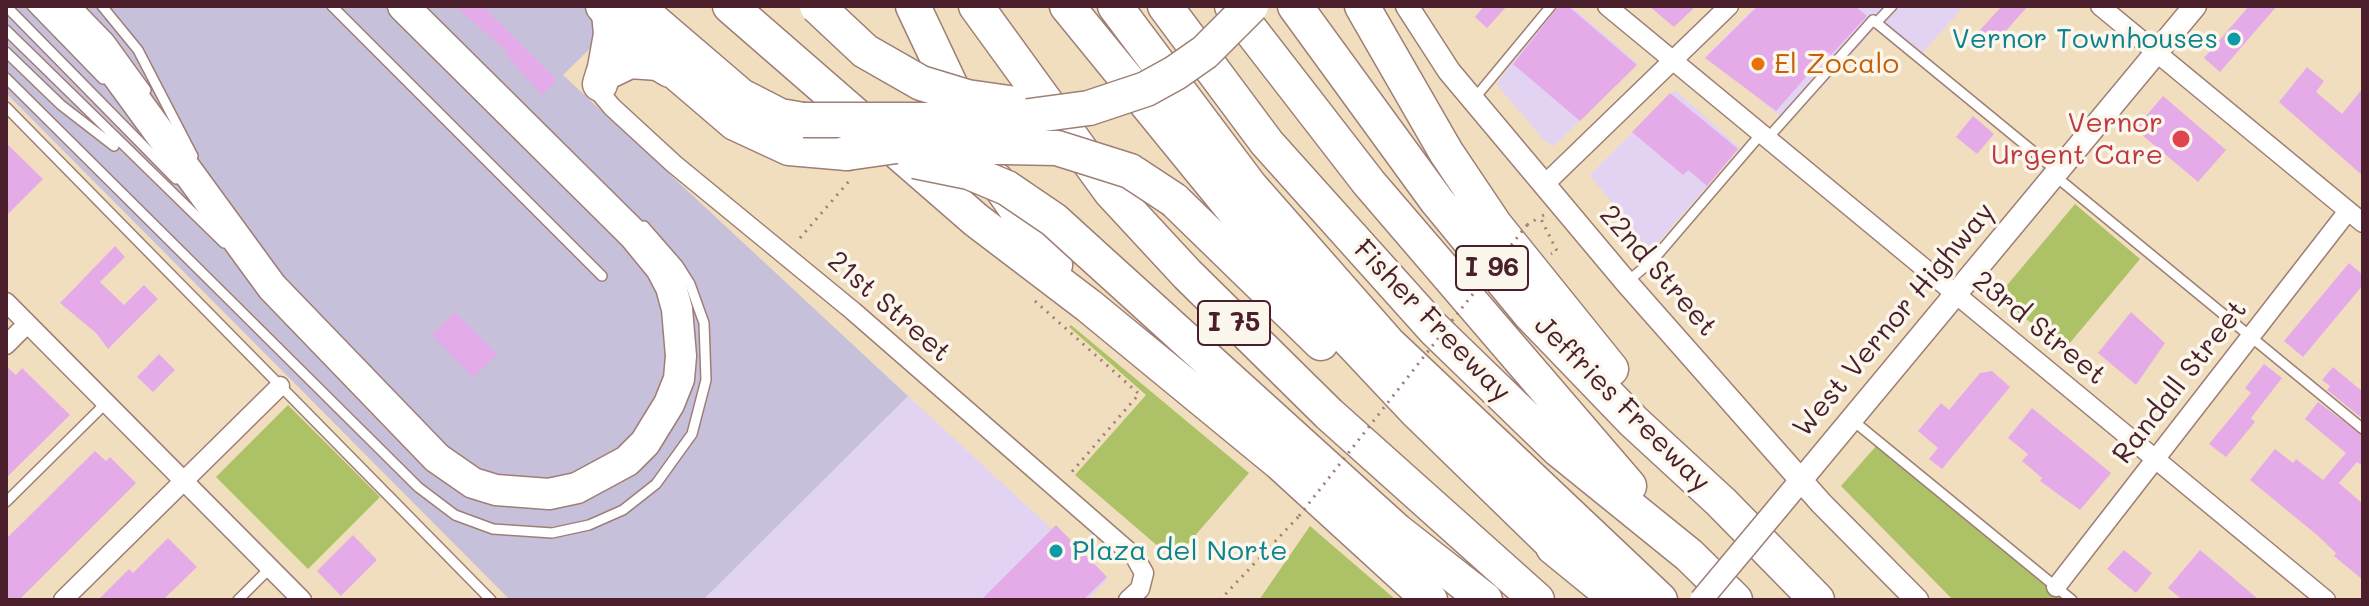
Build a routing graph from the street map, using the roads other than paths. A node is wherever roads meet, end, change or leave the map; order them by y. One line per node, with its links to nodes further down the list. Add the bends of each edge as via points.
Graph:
1 (6, 6): 48 (lane)
2 (32, 6): 39 (lane)
3 (54, 6): 39 (highway, via 104,57)
4 (77, 6): 39 (lane, via 125,59)
5 (102, 6): 39 (lane, via 138,50)
6 (332, 6): 49 (lane)
7 (403, 6): 41 (highway)
8 (730, 6): 54 (highway, via 976,220)
9 (817, 6): 37 (highway, bridge, via 865,51 921,83 992,102)
10 (913, 6): 54 (highway, via 996,179 1039,245)
11 (976, 6): 78 (highway, I 75, via 1111,192 1176,262 1329,414)
12 (1067, 6): 68 (highway, via 1198,171 1355,349)
13 (1115, 6): 80 (highway, via 1250,186 1388,343)
14 (1165, 6): 67 (highway, Fisher Freeway, via 1267,143 1434,329 1558,449)
15 (1232, 6): 67 (highway, via 1379,195)
16 (1251, 6): 37 (highway, bridge, via 1205,52 1175,73)
17 (1295, 6): 66 (highway, Jeffries Freeway / I 96, via 1437,201 1530,314 1633,421)
18 (1362, 6): 66 (highway, via 1495,225)
19 (1407, 6): 35 (street, 22nd Street, via 1422,35)
20 (1551, 6): 35 (lane)
21 (1607, 6): 31 (street, 23rd Street)
22 (1729, 6): 31 (street)
23 (1892, 6): 27 (lane)
24 (2101, 6): 30 (street)
25 (2195, 6): 30 (street, West Vernor Highway)
26 (615, 8): 33 (highway); 34 (highway); 37 (highway, bridge, via 741,96 780,116 1000,120)
27 (1876, 23): 38 (lane, via 1873,20); 43 (lane)
28 (6, 30): 42 (lane)
29 (6, 52): 42 (lane, via 61,105)
30 (2156, 52): 43 (street, West Vernor Highway); 47 (street)
31 (1673, 61): 38 (street, 23rd Street); 44 (street)
32 (6, 78): 46 (lane, via 418,487 455,515 493,529 552,533 605,519 656,484 692,434 706,380 704,323 678,265)
33 (687, 82): 34 (highway, via 645,60 611,68); 40 (highway, via 735,123 772,143)
34 (600, 84): 75 (street, 21st Street, via 612,107 674,164 853,311 1135,557 1144,573 1140,589)
35 (1473, 100): 44 (street, 22nd Street)
36 (6, 107): 58 (lane)
37 (1089, 108)
38 (1764, 136): 50 (lane, via 1653,260); 52 (street, 23rd Street)
39 (186, 159): 48 (highway)
40 (847, 161): 68 (highway, bridge, via 903,145 1057,148 1130,171 1174,200 1473,486); 77 (highway, bridge, via 928,163 990,180 1036,207 1397,531)
41 (571, 172): 45 (lane); 51 (highway, via 661,268 681,333 679,379 659,424 627,461 577,488 522,495 473,483 455,472)
42 (148, 173): 51 (lane)
43 (2055, 173): 52 (street, West Vernor Highway); 56 (lane)
44 (1544, 185): 50 (street, 22nd Street)
45 (610, 194)
46 (633, 215)
47 (2356, 217): 56 (street, Randall Street)
48 (240, 244): 51 (highway)
49 (602, 276)
50 (1626, 282): 63 (street, 22nd Street)
51 (272, 287)
52 (1953, 294): 60 (street, West Vernor Highway); 62 (street, 23rd Street)
53 (6, 302): 55 (street)
54 (1089, 306): 76 (highway, via 1280,463)
55 (27, 324): 57 (street); 59 (street)
56 (2251, 336): 61 (lane); 62 (street, Randall Street)
57 (6, 345)
58 (280, 386): 64 (street); 74 (lane)
59 (106, 403): 64 (street); 65 (lane)
60 (1851, 419): 63 (street, West Vernor Highway); 70 (lane)
61 (2363, 429)
62 (2156, 458): 70 (street, Randall Street); 86 (street, 23rd Street)
63 (1800, 480): 81 (street, West Vernor Highway, bridge); 84 (street, 22nd Street)
64 (183, 481): 69 (street); 71 (street)
65 (6, 502)
66 (1721, 502): 83 (highway, Jeffries Freeway / I 96)
67 (1689, 555): 82 (highway, Fisher Freeway)
68 (1569, 560): 79 (highway)
69 (270, 568): 72 (lane); 73 (street)
70 (2056, 587): 85 (lane)
71 (63, 600)
72 (238, 600)
73 (302, 600)
74 (491, 600)
75 (1128, 600)
76 (1430, 600)
77 (1485, 600)
78 (1537, 600)
79 (1618, 600)
80 (1660, 600)
81 (1701, 600)
82 (1735, 600)
83 (1817, 600)
84 (1917, 600)
85 (2072, 600)
86 (2326, 600)

